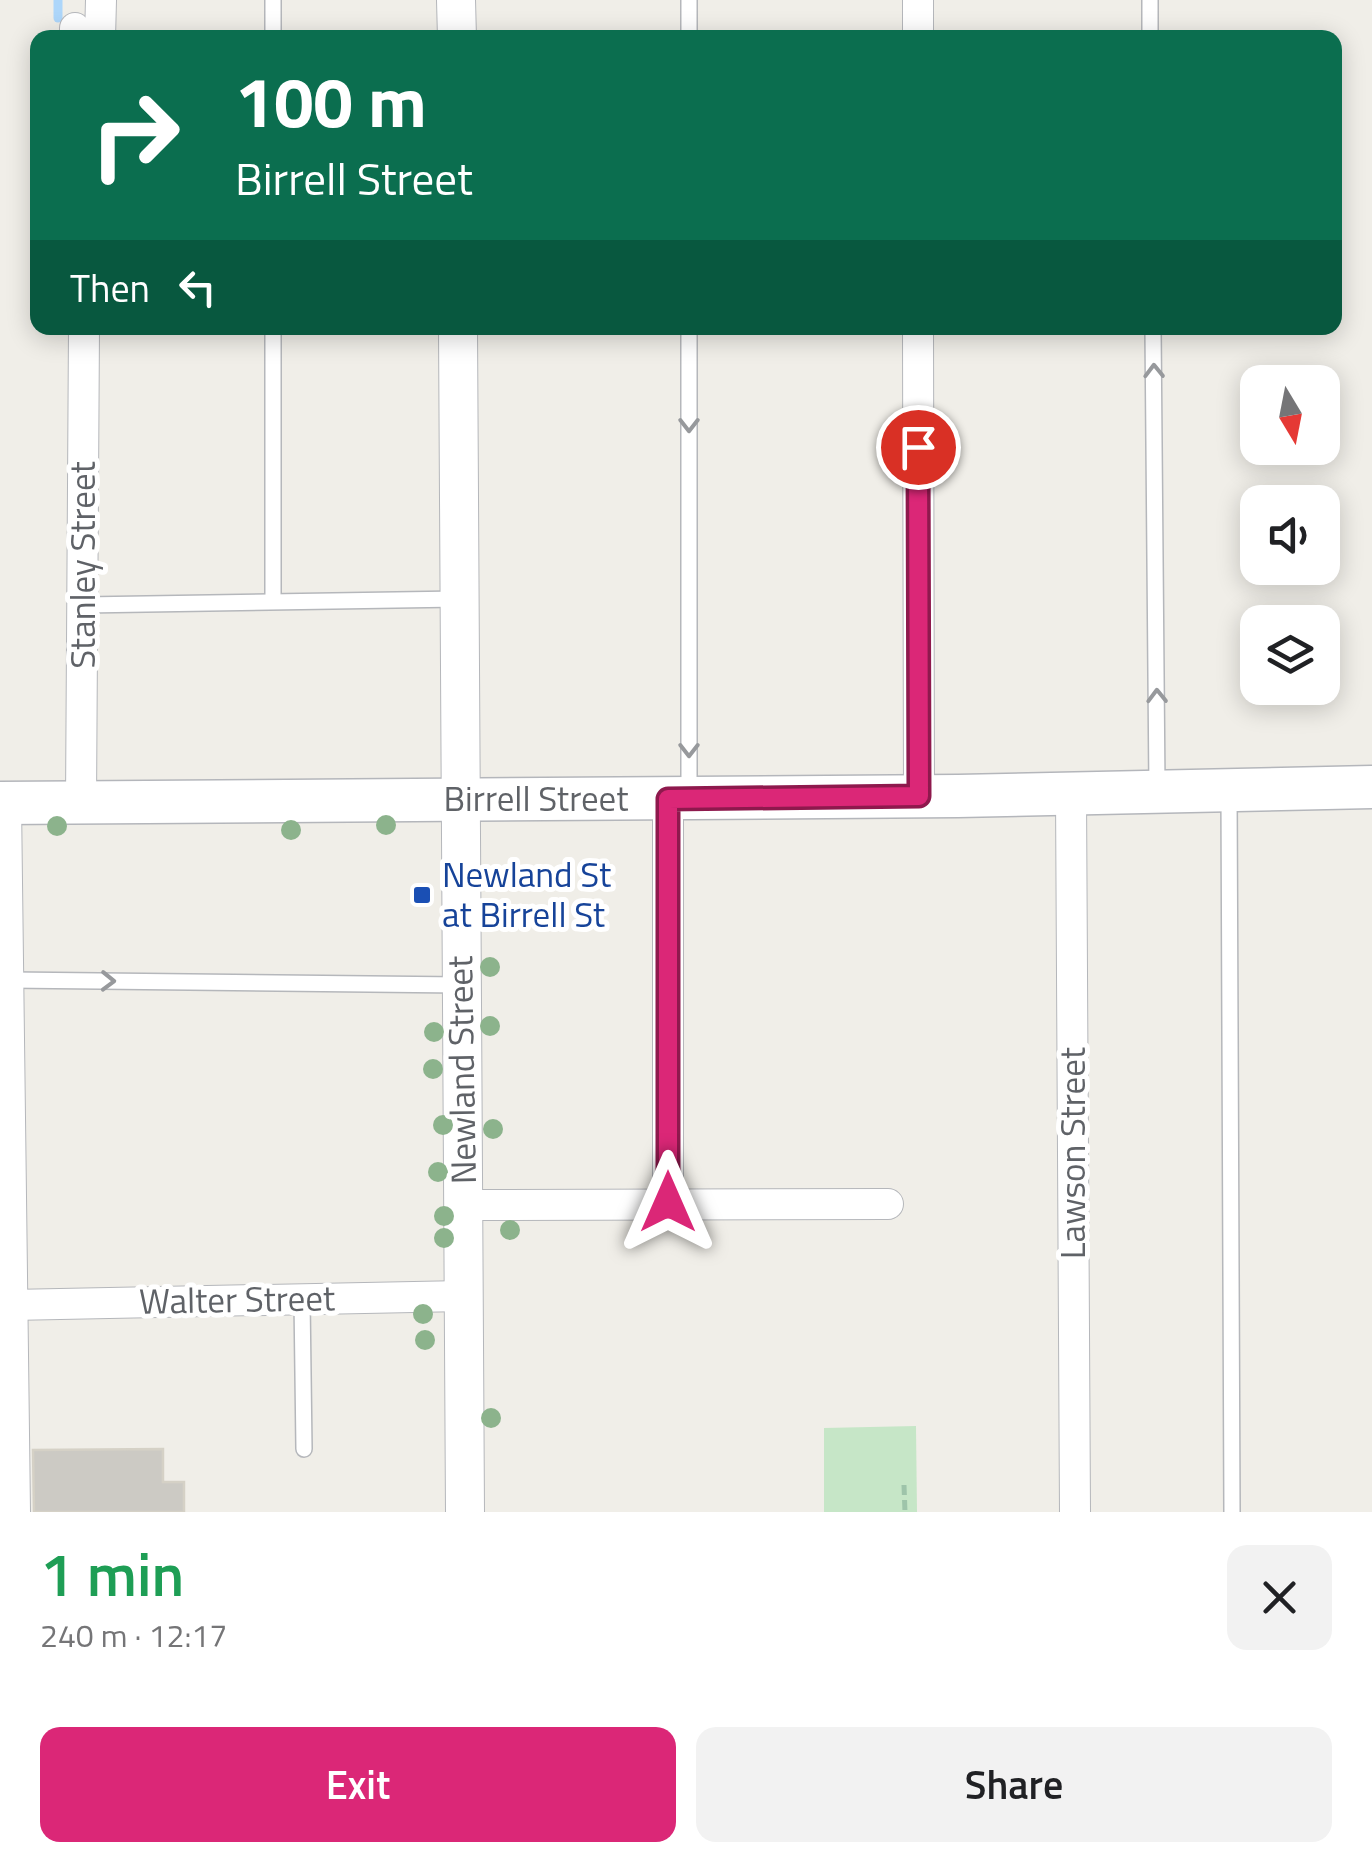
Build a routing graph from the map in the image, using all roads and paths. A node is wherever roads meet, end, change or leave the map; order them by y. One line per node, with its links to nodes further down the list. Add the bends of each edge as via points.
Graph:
1 (100, 0): 7 (street)
2 (273, 0): 8 (lane)
3 (456, 0): 9 (street)
4 (688, 0): 10 (lane)
5 (918, 0): 11 (street)
6 (1150, 0): 12 (lane)
7 (85, 30)
8 (273, 30)
9 (457, 30)
10 (688, 30)
11 (918, 30)
12 (1150, 30)
13 (84, 335): 21 (street, Stanley Street)
14 (273, 335): 20 (lane)
15 (458, 335): 19 (street, Newland Street)
16 (688, 335): 27 (lane, one-way to 27)
17 (918, 335): 26 (street)
18 (1153, 335): 24 (lane, one-way to 18)
19 (459, 599): 20 (lane); 28 (street, Newland Street)
20 (273, 600): 21 (lane)
21 (84, 605): 30 (street, Stanley Street)
22 (1372, 787): 23 (main road, Birrell Street)
23 (1229, 789): 24 (main road, Birrell Street); 45 (lane)
24 (1158, 793): 25 (main road, Birrell Street)
25 (1071, 794): 26 (main road, Birrell Street); 44 (street, Lawson Street)
26 (919, 796): 27 (main road, Birrell Street)
27 (678, 798): 28 (main road, Birrell Street); 33 (street)
28 (459, 800): 30 (main road, Birrell Street); 32 (street, Newland Street)
29 (3, 803): 30 (main road, Birrell Street); 31 (street)
30 (82, 803)
31 (10, 980): 32 (lane, one-way to 32); 38 (street)
32 (461, 984): 35 (street, Newland Street)
33 (668, 1202): 34 (street); 35 (street)
34 (888, 1204)
35 (464, 1205): 36 (street, Newland Street)
36 (464, 1296): 37 (street, Walter Street); 42 (street, Newland Street)
37 (302, 1299): 38 (street, Walter Street); 39 (lane)
38 (12, 1305): 41 (street)
39 (304, 1449)
40 (904, 1484): 43 (path)
41 (14, 1512)
42 (465, 1512)
43 (905, 1512)
44 (1074, 1512)
45 (1232, 1512)

